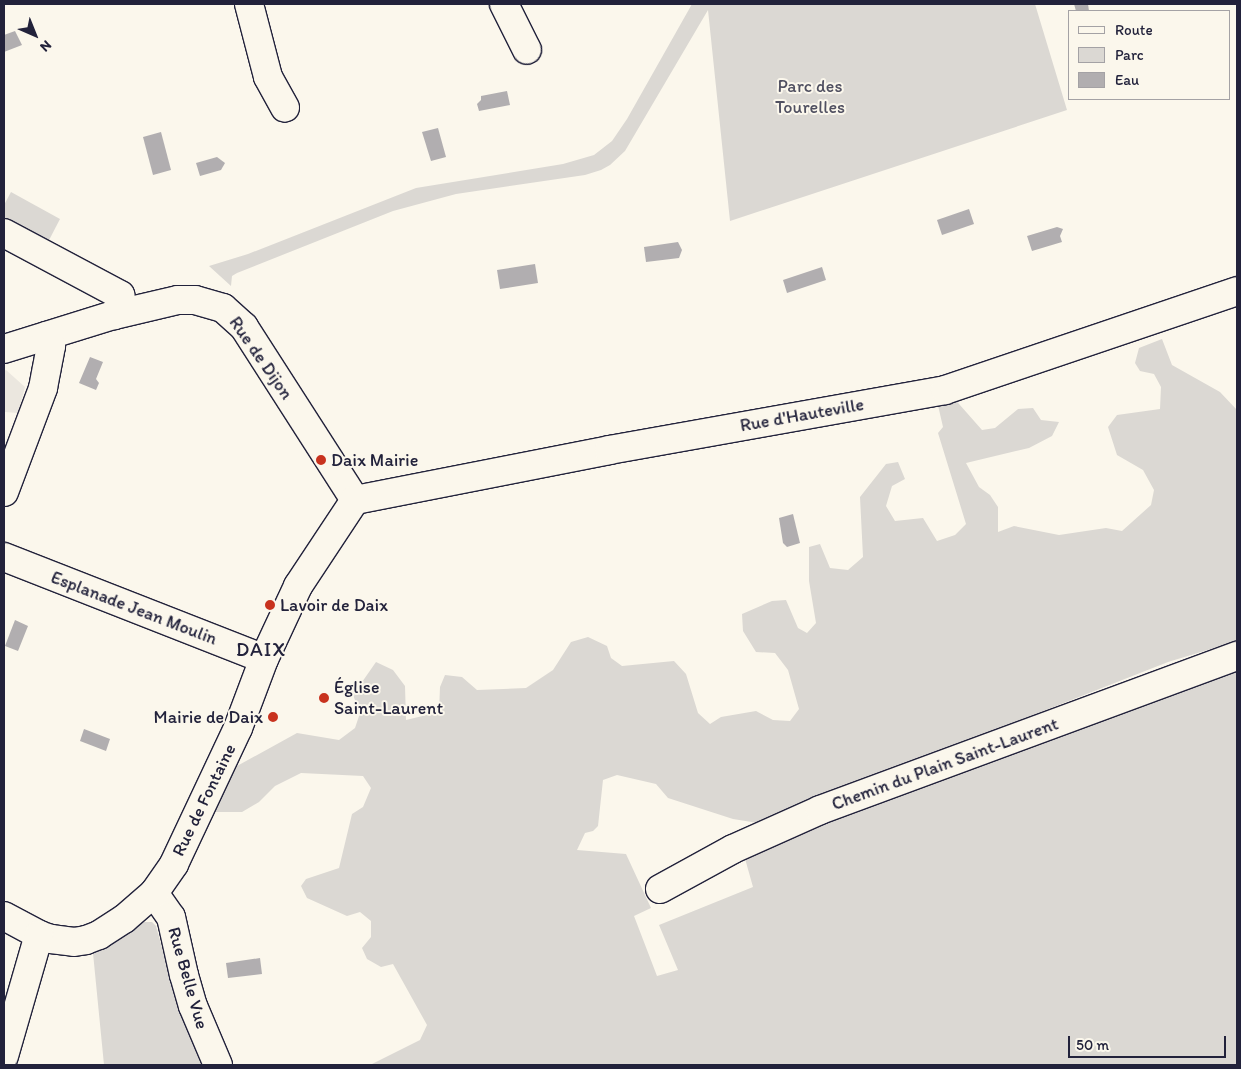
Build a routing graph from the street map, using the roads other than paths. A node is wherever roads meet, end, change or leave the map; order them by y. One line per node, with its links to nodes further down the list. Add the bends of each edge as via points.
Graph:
1 (248, 4): 4 (street, via 268,77)
2 (504, 4): 3 (street)
3 (527, 50)
4 (285, 108)
5 (4, 233): 7 (street, via 120,295 121,302)
6 (1237, 291): 11 (street, Rue d'Hauteville, via 945,390 609,450)
7 (114, 315): 8 (street, Rue de Dijon); 11 (street, Rue de Dijon, via 178,300 210,303 231,313 244,327)
8 (47, 336): 9 (street, Rue de Dijon); 10 (street, via 51,346 43,388)
9 (4, 349)
10 (4, 492)
11 (355, 500): 14 (street, Rue de Fontaine, via 298,586)
12 (4, 557): 14 (street, Esplanade Jean Moulin)
13 (1237, 656): 15 (street, Chemin du Plain Saint-Laurent, via 820,810 733,849)
14 (264, 659): 16 (street, Rue de Fontaine, via 238,728 174,864)
15 (660, 889)
16 (154, 892): 18 (street, Rue de Fontaine, via 124,919 86,940 62,941); 20 (street, Rue Belle Vue, via 171,917 191,998)
17 (4, 916): 18 (street, Rue de Fontaine)
18 (39, 935): 19 (street)
19 (4, 1056)
20 (218, 1065)

